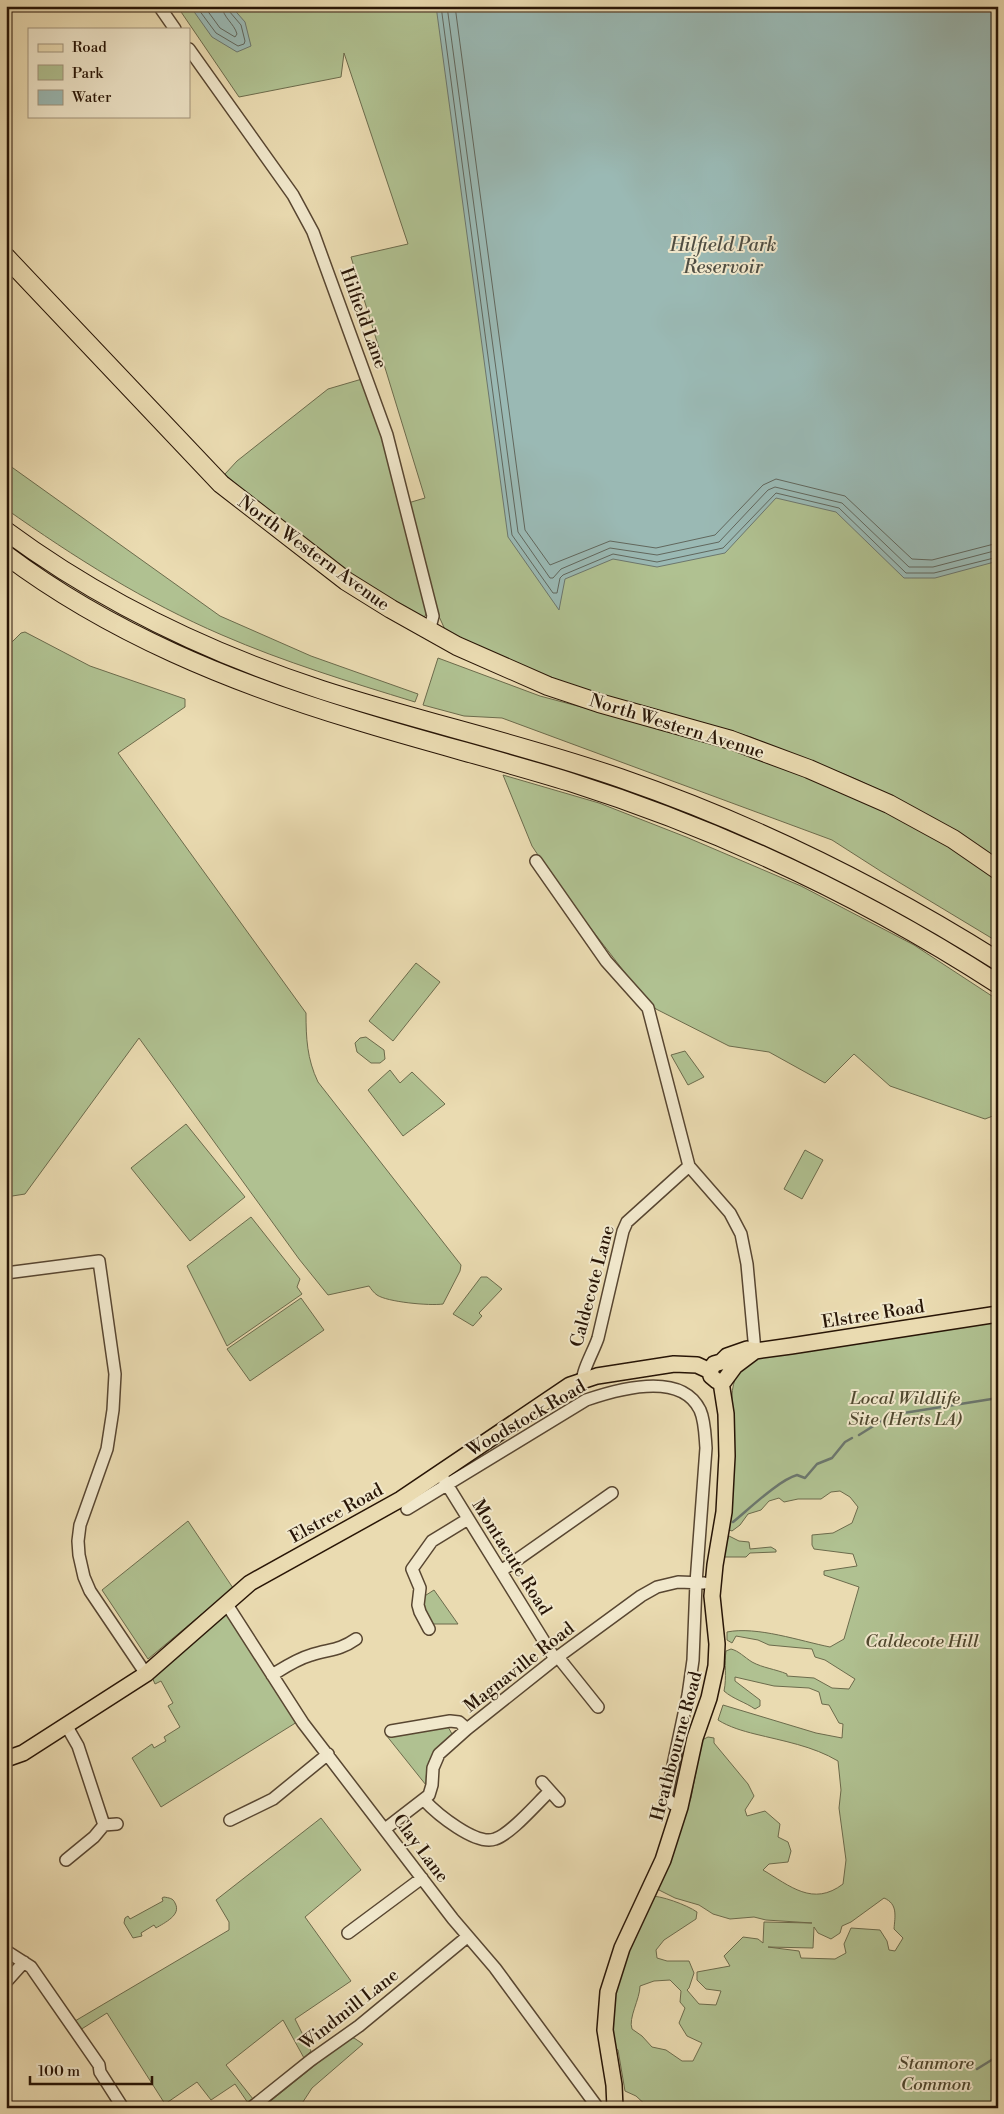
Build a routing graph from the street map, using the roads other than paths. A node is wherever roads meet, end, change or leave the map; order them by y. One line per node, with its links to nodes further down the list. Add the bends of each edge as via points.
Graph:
1 (159, 6): 2 (street)
2 (174, 28)
3 (190, 50): 7 (street, Hilfield Lane, via 293,195 313,232 387,435 433,616)
4 (6, 257): 7 (highway, North Western Avenue, via 221,484 346,581)
5 (6, 532): 10 (highway, via 93,589 204,646 321,690 583,766 702,808 848,875 932,920)
6 (6, 556): 11 (highway, via 121,626 236,680 357,721 568,782 736,844 878,913)
7 (429, 631): 9 (highway, North Western Avenue, via 494,664 548,686 731,740 809,769 889,804 953,839)
8 (536, 861): 12 (street, via 606,961 648,1008)
9 (998, 870)
10 (998, 961)
11 (998, 984)
12 (689, 1166): 15 (street, via 730,1213 741,1234 748,1264); 17 (street, Caldecote Lane, via 627,1222 598,1338 582,1374)
13 (6, 1273): 29 (street, via 99,1261 114,1374 113,1410 107,1449 80,1525 79,1556 90,1591)
14 (998, 1314): 15 (main road, Elstree Road)
15 (755, 1351): 16 (main road)
16 (720, 1372): 17 (main road, Elstree Road, via 674,1364); 24 (main road, Heathbourne Road, via 727,1456 724,1512 714,1565)
17 (583, 1380): 18 (main road, Elstree Road, via 551,1397)
18 (444, 1479): 20 (street, Woodstock Road); 21 (street, Montacute Road); 23 (street, Woodstock Road, via 586,1400 654,1385 676,1388 697,1405 704,1426 705,1484); 25 (main road, Elstree Road, via 267,1572)
19 (612, 1493): 22 (street)
20 (407, 1509)
21 (468, 1519): 22 (street, Montacute Road); 26 (street, via 432,1541 412,1569 420,1588 418,1606)
22 (501, 1571): 28 (street, Montacute Road)
23 (696, 1583): 24 (street, Magnaville Road); 28 (street, Magnaville Road, via 678,1582 657,1587); 39 (street, Woodstock Road, via 694,1660 666,1798)
24 (714, 1583): 39 (main road, Heathbourne Road, via 716,1666 695,1738)
25 (226, 1603): 29 (main road, Elstree Road); 30 (street, Clay Lane)
26 (429, 1629)
27 (356, 1639): 30 (street, via 342,1648 312,1654)
28 (557, 1658): 31 (street, Montacute Road); 33 (street, Magnaville Road)
29 (146, 1674): 32 (main road, Elstree Road)
30 (272, 1675): 35 (street, Clay Lane)
31 (598, 1708)
32 (66, 1725): 36 (main road, Elstree Road, via 23,1753); 42 (street, via 78,1746)
33 (467, 1729): 34 (street, via 459,1722 450,1721); 37 (street, Magnaville Road, via 439,1754 431,1790)
34 (391, 1731)
35 (328, 1754): 40 (street, via 273,1799); 43 (street, Clay Lane)
36 (6, 1759)
37 (424, 1800): 38 (street, via 456,1826 490,1841 506,1833 546,1787); 43 (street)
38 (559, 1801)
39 (680, 1807): 54 (main road, Heathbourne Road, via 663,1860 622,1948 608,1992 605,2030)
40 (230, 1820)
41 (117, 1824): 42 (street)
42 (104, 1826): 44 (street)
43 (385, 1829): 45 (street, Clay Lane)
44 (66, 1860)
45 (422, 1878): 46 (street); 47 (street, Clay Lane)
46 (348, 1933)
47 (467, 1937): 52 (street, Windmill Lane, via 359,2026); 53 (street, Clay Lane, via 512,1990)
48 (6, 1951): 49 (street)
49 (24, 1962): 50 (street); 51 (street, via 31,1967 98,2065)
50 (6, 1982)
51 (123, 2108)
52 (251, 2108)
53 (598, 2108)
54 (615, 2108)

